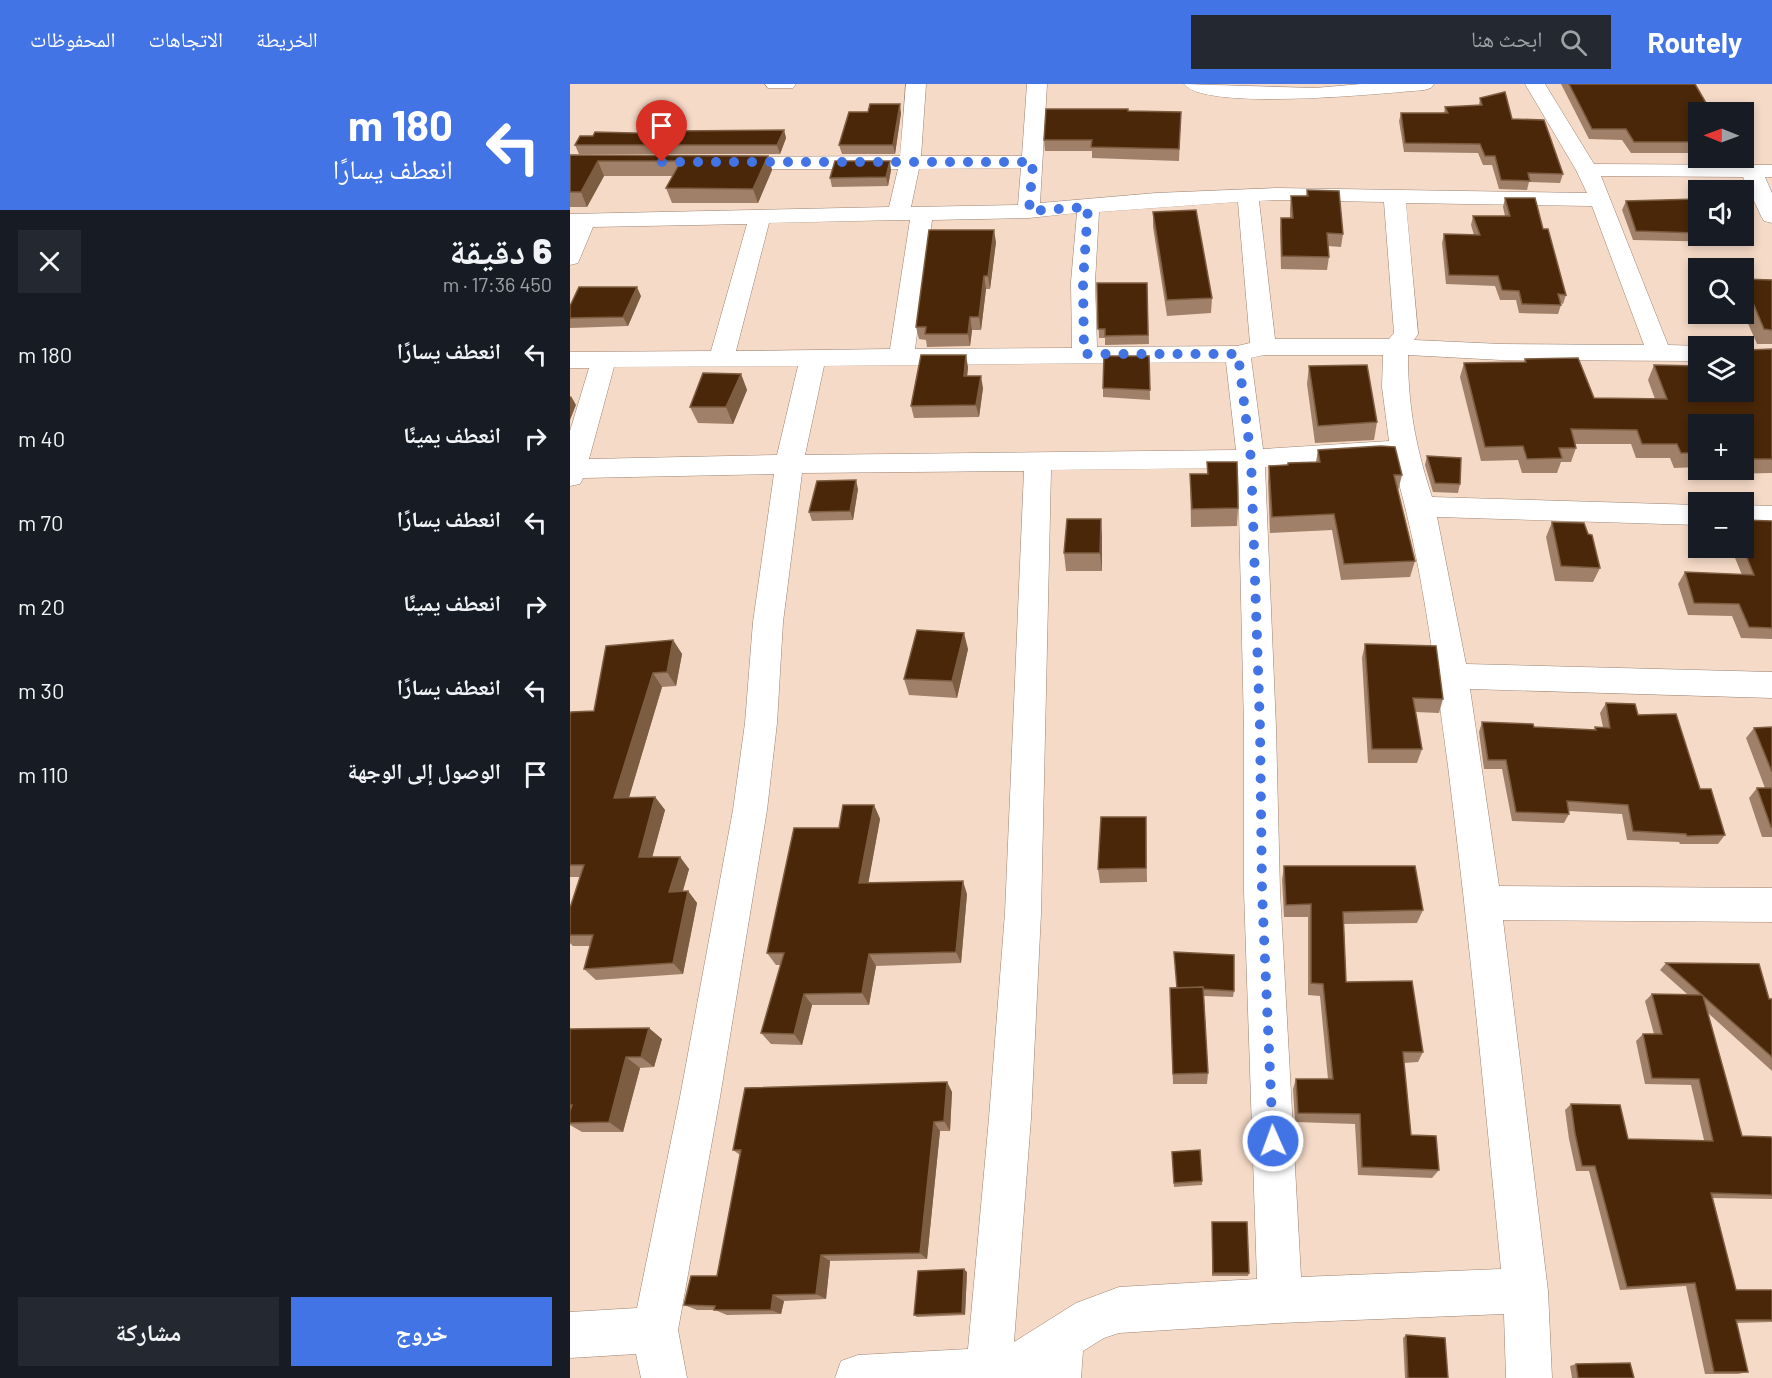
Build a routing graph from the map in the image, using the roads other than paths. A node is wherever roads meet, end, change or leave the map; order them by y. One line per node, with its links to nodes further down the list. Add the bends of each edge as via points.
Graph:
1 (775, 84): 2 (street)
2 (786, 84)
3 (916, 84): 10 (street)
4 (1037, 84): 9 (street)
5 (1194, 84): 6 (street, via 1206,90 1315,94)
6 (1424, 84)
7 (1535, 84): 11 (street)
8 (708, 162): 10 (street)
9 (1033, 162): 10 (street); 17 (street)
10 (910, 163): 18 (street)
11 (1587, 170): 12 (street); 15 (street)
12 (1761, 171): 19 (street)
13 (1394, 195): 14 (street); 15 (street); 24 (street, via 1406,334)
14 (1248, 196): 16 (street); 23 (street)
15 (1601, 200): 25 (street)
16 (1088, 207): 17 (street); 27 (street)
17 (1029, 211): 18 (street)
18 (911, 214): 20 (street); 30 (street)
19 (1772, 216)
20 (759, 219): 21 (street); 31 (street)
21 (577, 221): 22 (street)
22 (570, 258)
23 (1263, 347): 24 (street); 28 (street)
24 (1396, 347): 25 (street); 34 (street, via 1395,387)
25 (1659, 353): 26 (street)
26 (1688, 353)
27 (1084, 354): 28 (street); 30 (street)
28 (1238, 354): 35 (street)
29 (813, 357): 30 (street); 31 (street); 37 (street)
30 (901, 357)
31 (722, 358): 33 (street)
32 (570, 360): 33 (street)
33 (604, 360): 38 (street)
34 (1403, 449): 35 (street); 39 (street)
35 (1251, 459): 36 (street); 48 (street, via 1262,891)
36 (1038, 462): 37 (street); 52 (street, via 1022,924)
37 (789, 464): 38 (street); 49 (street, via 768,622 750,810)
38 (571, 472)
39 (1421, 507): 40 (street); 43 (street)
40 (1688, 515)
41 (1754, 515): 42 (street)
42 (1772, 516)
43 (1452, 676): 44 (street); 45 (street)
44 (1772, 685)
45 (1482, 903): 46 (street); 47 (street)
46 (1771, 908)
47 (1526, 1291): 48 (street); 55 (street)
48 (1280, 1300): 51 (street, via 1119,1310 1092,1319)
49 (655, 1330): 50 (street); 53 (street)
50 (570, 1335)
51 (1060, 1359): 52 (street)
52 (989, 1371): 54 (street)
53 (664, 1378)
54 (858, 1378)
55 (1529, 1378)

